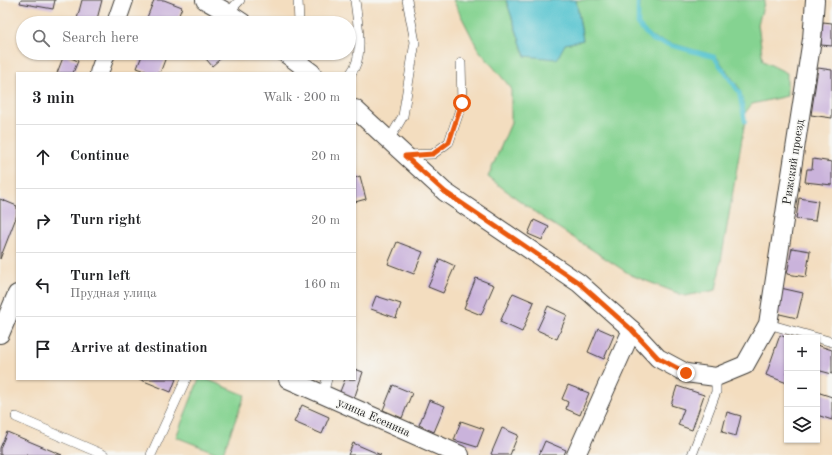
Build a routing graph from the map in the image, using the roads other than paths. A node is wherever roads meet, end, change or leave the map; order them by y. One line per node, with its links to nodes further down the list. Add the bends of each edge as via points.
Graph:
1 (124, 0): 8 (street)
2 (205, 0): 7 (street)
3 (298, 0): 9 (lane)
4 (355, 0): 13 (lane, via 359,47)
5 (407, 0): 15 (lane, via 415,42 403,116)
6 (815, 0): 18 (street, Рижский проезд, via 812,39)
7 (237, 12)
8 (118, 16)
9 (299, 16)
10 (104, 60): 12 (street)
11 (461, 63): 16 (lane, via 462,103 449,142 433,154)
12 (99, 72)
13 (352, 72)
14 (356, 110): 15 (street)
15 (389, 140): 16 (street)
16 (405, 156): 19 (street, via 445,192 579,283)
17 (16, 296): 20 (street)
18 (768, 324): 21 (lane); 22 (street, via 745,365)
19 (632, 330): 22 (street, via 658,358 686,373); 30 (street)
20 (0, 334)
21 (832, 342)
22 (716, 377): 31 (lane, via 716,392)
23 (186, 380): 28 (lane)
24 (293, 380): 25 (street, улица Есенина)
25 (325, 386): 29 (street, улица Есенина)
26 (16, 417): 27 (lane)
27 (104, 455)
28 (151, 455)
29 (460, 455)
30 (576, 455)
31 (692, 455)

